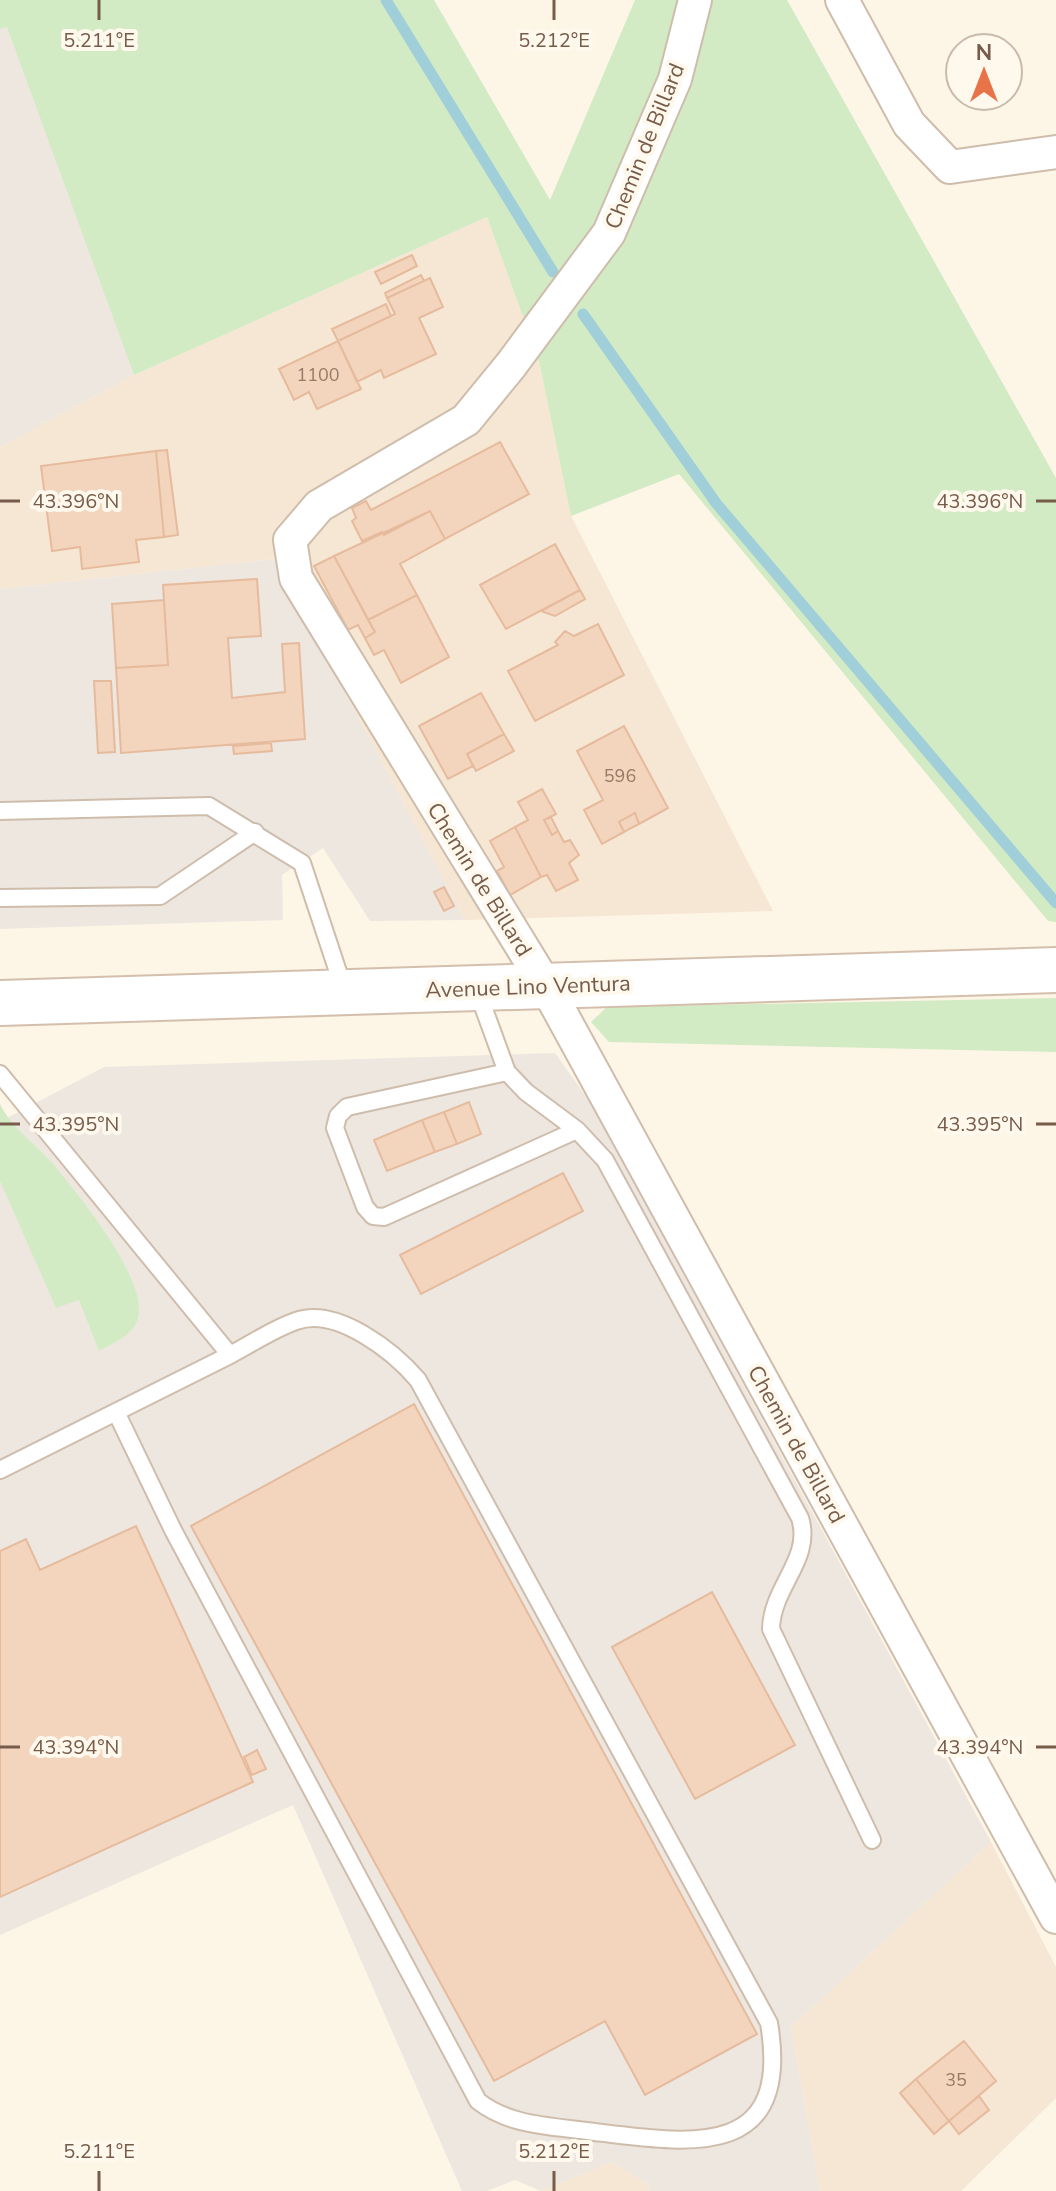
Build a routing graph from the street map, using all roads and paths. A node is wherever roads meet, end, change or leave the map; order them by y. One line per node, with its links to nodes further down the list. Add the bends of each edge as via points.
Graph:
1 (695, 0): 8 (street, Chemin de Billard, via 675,79 609,233 511,365 466,420 319,506 290,540 296,578)
2 (842, 0): 3 (street, via 909,124 950,167)
3 (1056, 152)
4 (0, 811): 5 (lane, via 209,806)
5 (255, 832): 6 (lane, via 160,896); 10 (lane, via 302,863)
6 (0, 898)
7 (1056, 970): 8 (main road, Avenue Lino Ventura)
8 (546, 986): 9 (main road, Avenue Lino Ventura); 19 (street, Chemin de Billard)
9 (477, 988): 10 (main road, Avenue Lino Ventura); 12 (lane)
10 (345, 992): 11 (main road, Avenue Lino Ventura)
11 (0, 1003)
12 (507, 1072): 14 (lane); 14 (lane, via 347,1107 338,1116 335,1128 373,1216 384,1217)
13 (0, 1074): 15 (lane)
14 (577, 1130): 18 (lane, via 605,1160 800,1518 805,1533 771,1609 771,1629)
15 (230, 1355): 16 (lane); 16 (lane, via 299,1319 334,1322 395,1353 418,1380 769,2023 774,2053 771,2088 756,2115 730,2135 655,2139 520,2122 494,2114 478,2101 173,1530)
16 (117, 1414): 17 (lane)
17 (0, 1470)
18 (872, 1840)
19 (1056, 1917)

